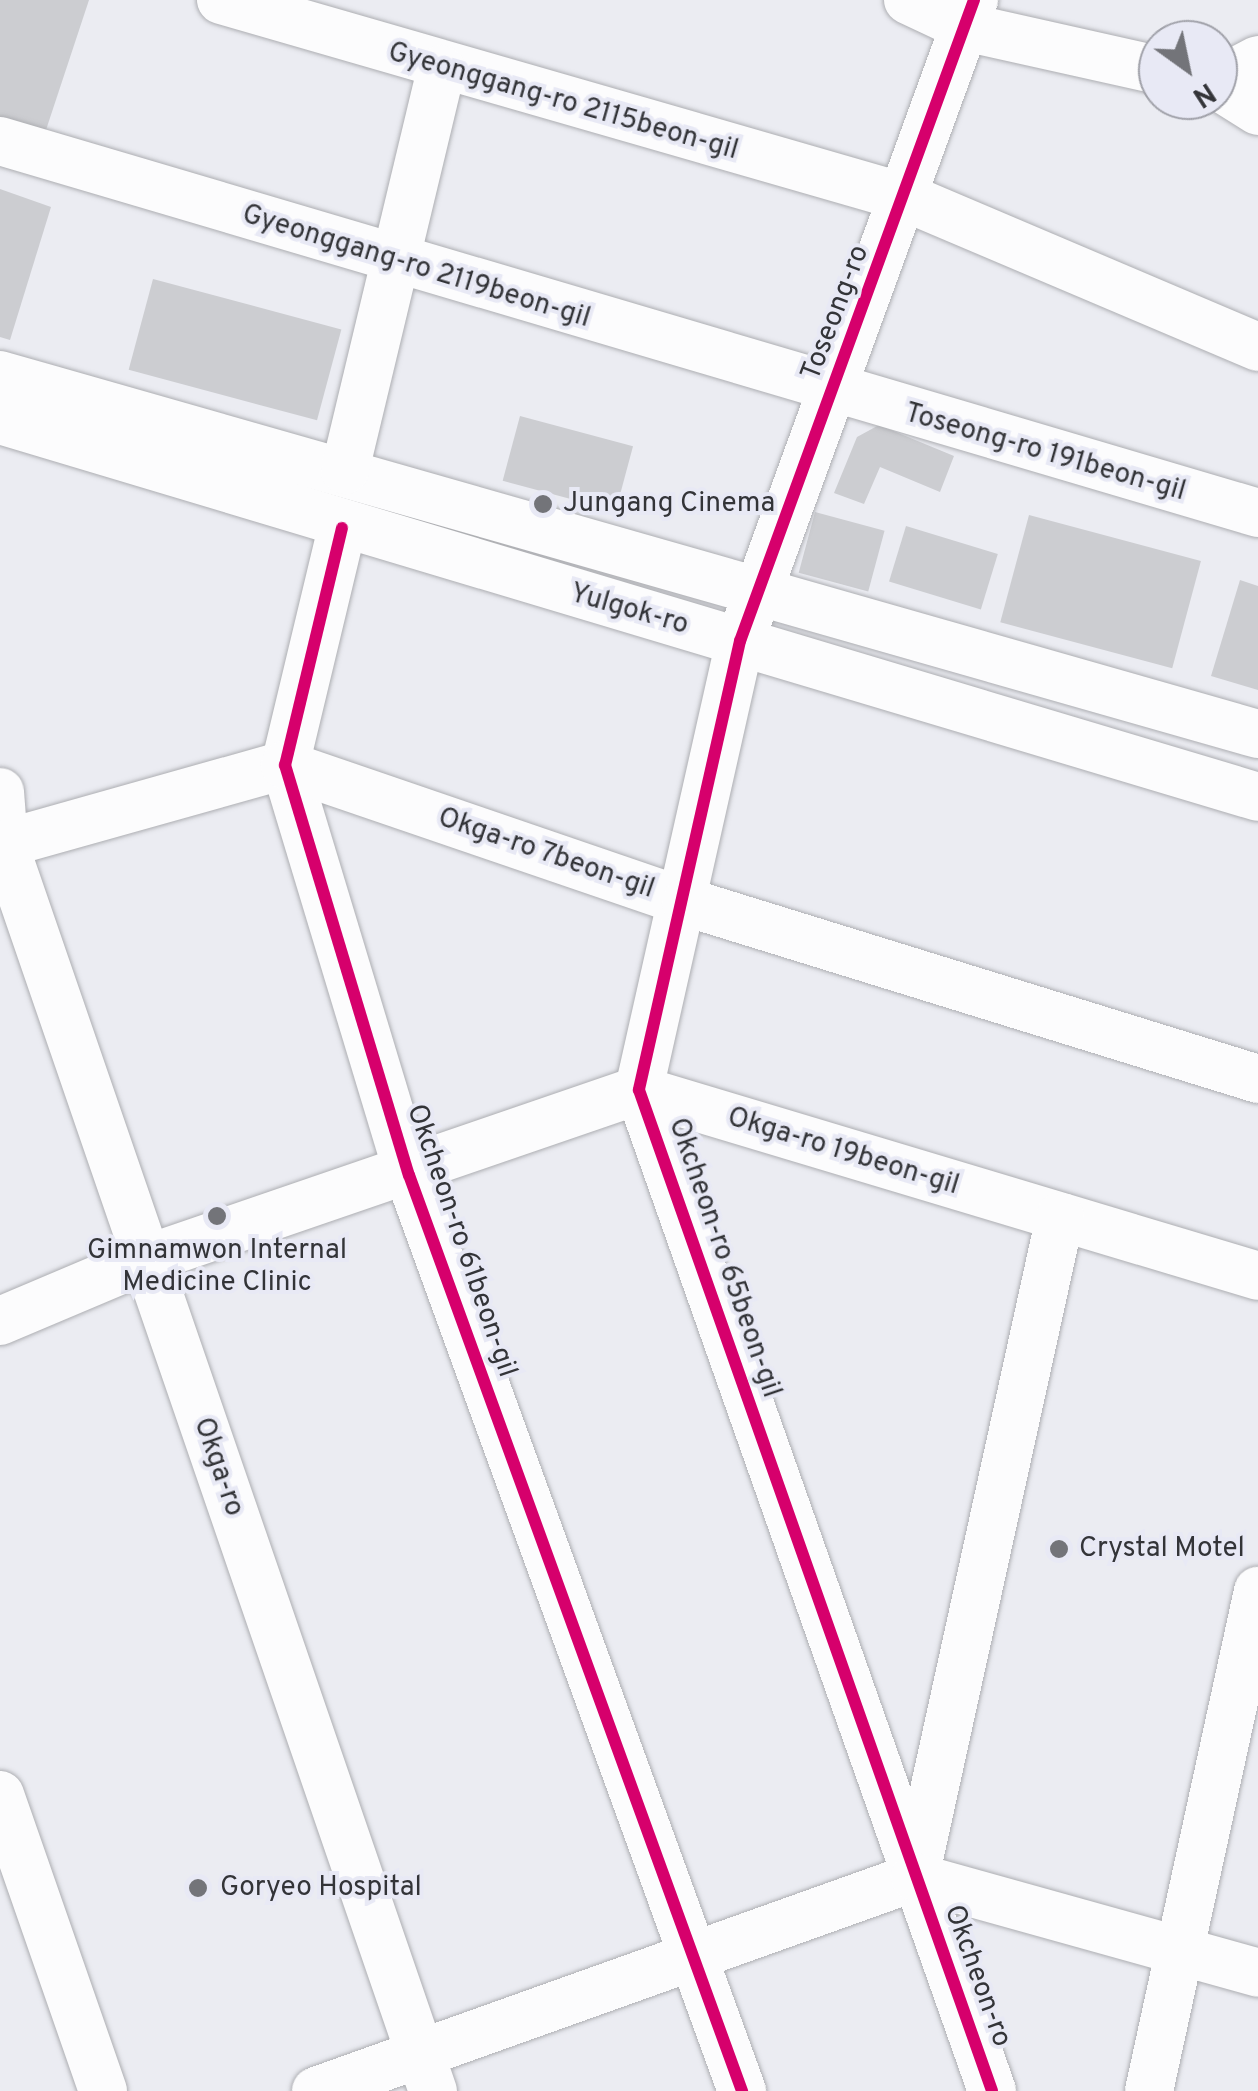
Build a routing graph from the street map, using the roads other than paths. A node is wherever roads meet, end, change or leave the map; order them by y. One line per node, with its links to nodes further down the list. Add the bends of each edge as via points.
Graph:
1 (221, 0): 6 (street, Gyeonggang-ro 2115beon-gil)
2 (908, 0): 4 (street)
3 (1019, 0): 4 (street)
4 (970, 14): 5 (street); 8 (street, Toseong-ro)
5 (1138, 64)
6 (442, 69): 8 (street, Gyeonggang-ro 2115beon-gil); 9 (street)
7 (0, 141): 9 (street, Gyeonggang-ro 2119beon-gil)
8 (907, 198): 10 (street, Gyeonggang-ro 2115beon-gil); 12 (street, Toseong-ro)
9 (390, 259): 12 (street, Gyeonggang-ro 2119beon-gil); 14 (street)
10 (1258, 347)
11 (0, 375): 14 (street)
12 (832, 392): 15 (street, Toseong-ro 191beon-gil); 17 (street, Toseong-ro)
13 (0, 420): 16 (street, Yulgok-ro)
14 (346, 470): 17 (street)
15 (1258, 513)
16 (342, 528): 18 (street, Yulgok-ro); 20 (street)
17 (758, 589): 18 (street, Toseong-ro); 19 (street)
18 (740, 641): 22 (street, Yulgok-ro); 24 (street, Okcheon-ro 65beon-gil)
19 (1258, 734)
20 (285, 765): 23 (street); 24 (street, Okga-ro 7beon-gil); 27 (street, Okcheon-ro 61beon-gil)
21 (0, 792): 23 (street, Okga-ro)
22 (1258, 797)
23 (1, 843): 29 (street, Okga-ro)
24 (686, 902): 25 (street, Okga-ro 7beon-gil); 26 (street, Okcheon-ro 65beon-gil)
25 (1258, 1079)
26 (639, 1090): 27 (street); 28 (street, Okga-ro 19beon-gil); 34 (street, Okcheon-ro 65beon-gil)
27 (409, 1175): 29 (street); 36 (street, Okcheon-ro 61beon-gil)
28 (1060, 1216): 30 (street, Okga-ro 19beon-gil); 34 (street)
29 (147, 1259): 31 (street); 38 (street, Okga-ro)
30 (1258, 1276)
31 (0, 1322)
32 (1258, 1591): 35 (street)
33 (0, 1795): 39 (street)
34 (915, 1877): 35 (street, Okcheon-ro); 36 (street, Okcheon-ro); 42 (street, Okcheon-ro)
35 (1178, 1946): 37 (street, Okcheon-ro); 43 (street)
36 (692, 1956): 38 (street, Okcheon-ro); 41 (street, Okcheon-ro 61beon-gil)
37 (1258, 1973)
38 (426, 2071): 40 (street, Okcheon-ro)
39 (102, 2091)
40 (316, 2091)
41 (742, 2091)
42 (992, 2091)
43 (1149, 2091)

